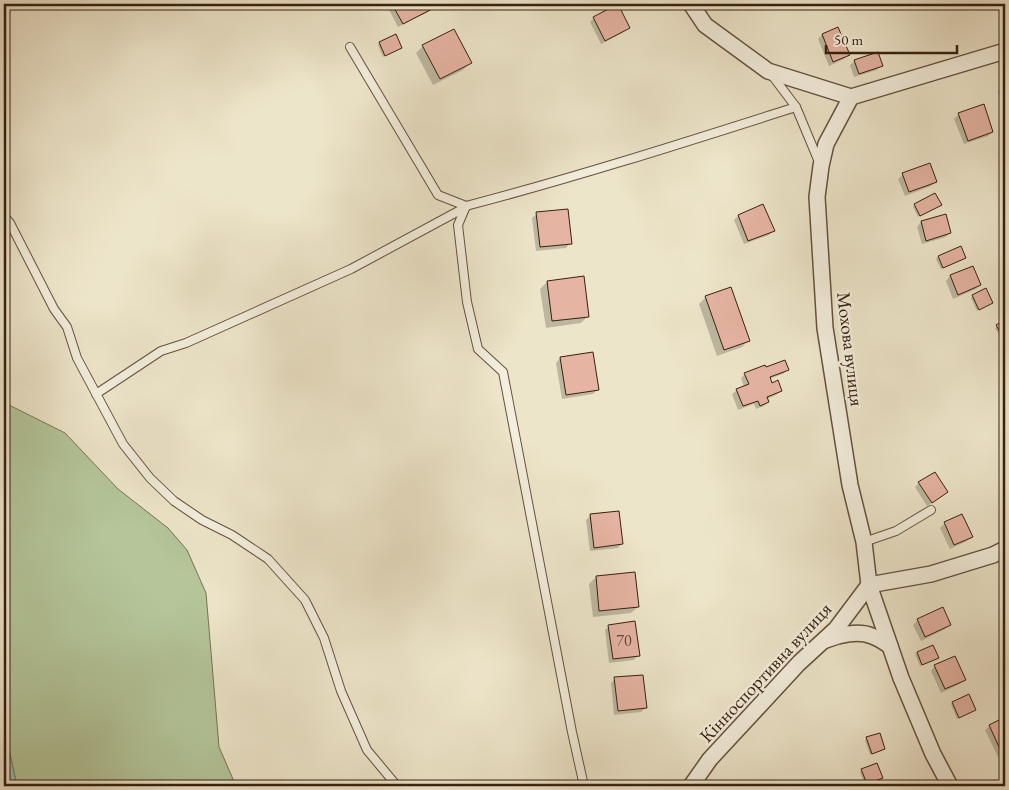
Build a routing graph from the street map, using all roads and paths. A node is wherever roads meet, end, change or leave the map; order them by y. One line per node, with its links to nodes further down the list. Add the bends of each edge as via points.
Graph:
1 (691, 4): 4 (street, via 705,25)
2 (350, 47): 8 (lane, via 438,195)
3 (1005, 51): 5 (street)
4 (768, 71): 5 (street); 6 (lane)
5 (851, 97): 7 (street, Мохова вулиця, via 826,144)
6 (796, 107): 7 (lane); 8 (lane, via 600,169)
7 (821, 166): 12 (street, Мохова вулиця, via 817,197 825,328 850,485)
8 (466, 206): 10 (lane, via 352,269 186,343 161,351); 18 (lane, via 458,225 467,302 478,349 504,372)
9 (4, 216): 10 (lane, via 67,327)
10 (96, 394): 17 (lane, via 123,444 150,478 181,506 268,559 305,600 324,638 341,690 367,750)
11 (931, 510): 12 (lane, via 896,531)
12 (864, 542): 14 (street, Мохова вулиця)
13 (1005, 549): 14 (street, via 931,574)
14 (869, 585): 15 (street, Кінноспортивна вулиця, via 836,629); 16 (street, Мохова вулиця)
15 (822, 642): 16 (street, via 854,634 870,635); 19 (street, Кінноспортивна вулиця, via 710,758)
16 (890, 646): 20 (street, Мохова вулиця, via 930,746)
17 (398, 786)
18 (584, 786)
19 (691, 786)
20 (950, 786)

